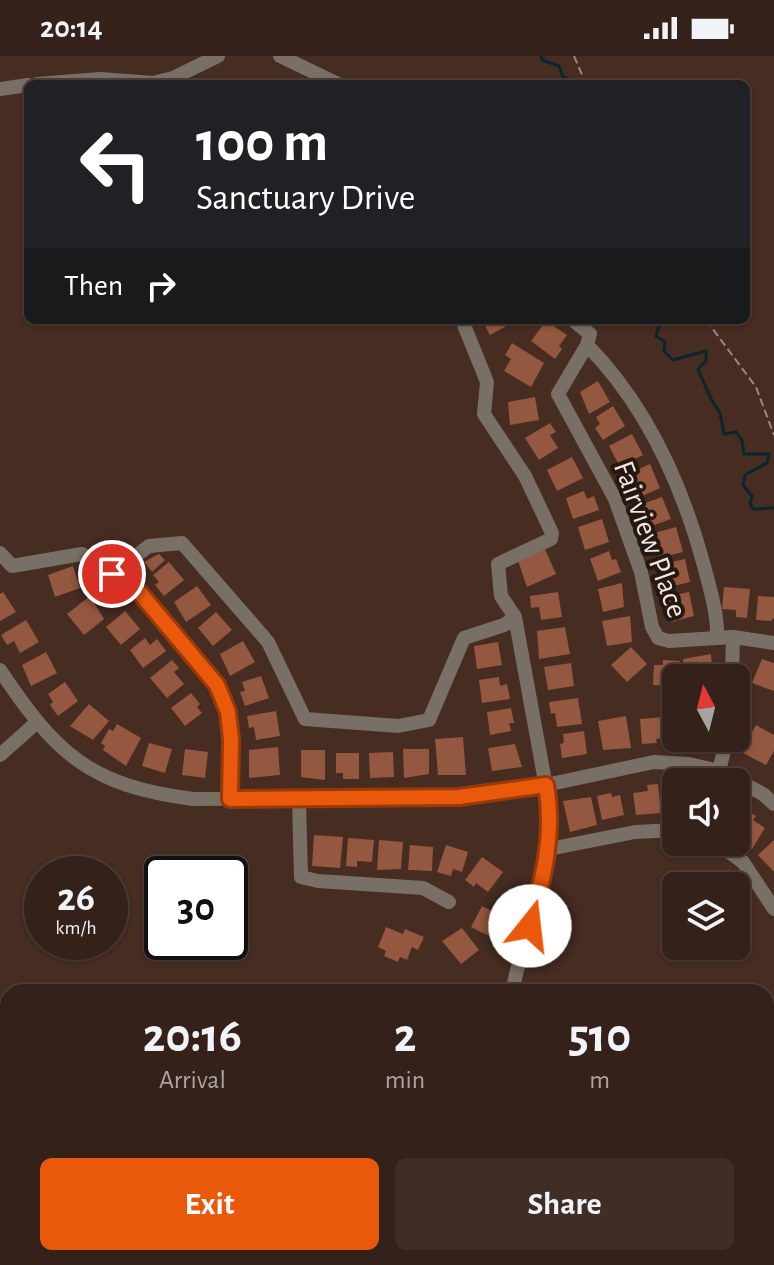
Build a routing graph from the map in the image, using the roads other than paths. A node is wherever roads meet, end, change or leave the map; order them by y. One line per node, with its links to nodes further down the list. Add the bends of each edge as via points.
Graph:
1 (218, 56): 5 (street)
2 (280, 56): 6 (street)
3 (87, 80): 4 (street)
4 (113, 80)
5 (165, 80)
6 (330, 80)
7 (24, 86): 8 (street)
8 (0, 89)
9 (464, 324): 14 (street, via 487,382 484,414 525,476 552,533 551,539 498,564 501,596)
10 (578, 324): 11 (street, via 590,334)
11 (587, 345): 16 (street, via 629,392 677,485 709,584); 16 (street, Fairview Place, via 558,394 615,499 641,572 652,627 658,638 669,641)
12 (0, 553): 13 (street, via 12,566 82,554)
13 (112, 574): 14 (street, via 149,546 182,543 268,642 305,719 398,726 429,720 464,638); 25 (street, via 135,587 217,685 228,712)
14 (515, 617): 23 (street)
15 (733, 637): 16 (street, Fairview Place); 17 (street, Fairview Place); 18 (street)
16 (717, 638)
17 (774, 643)
18 (732, 664)
19 (0, 670): 20 (street)
20 (36, 723): 21 (street); 25 (street, via 82,764 115,782 154,794)
21 (0, 755)
22 (706, 768): 23 (street, via 654,762)
23 (546, 785): 26 (street, via 459,797); 29 (street)
24 (750, 787): 27 (street)
25 (230, 799): 26 (street)
26 (299, 800): 31 (street, via 301,877 423,888)
27 (774, 804)
28 (662, 831): 29 (street)
29 (549, 849): 33 (street)
30 (735, 856): 32 (street)
31 (449, 902)
32 (774, 909)
33 (514, 984)

